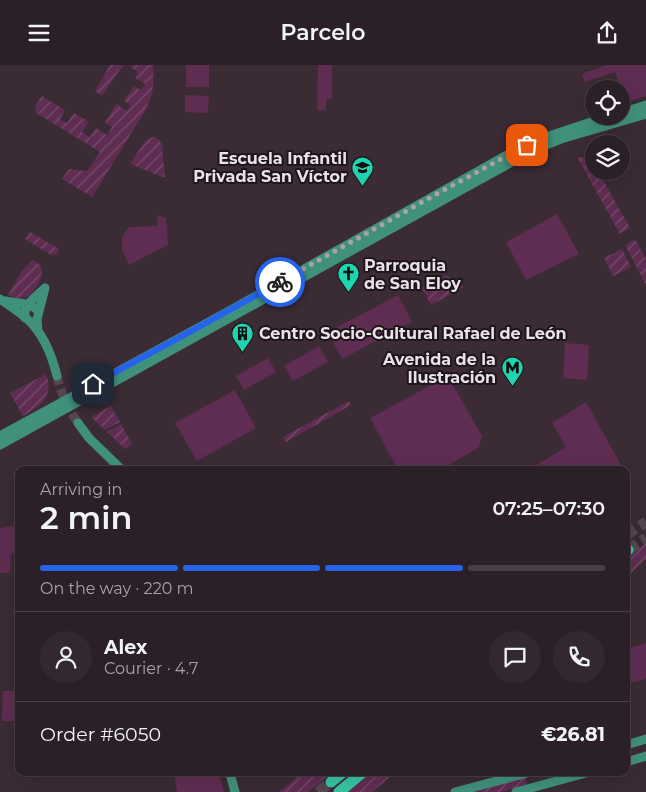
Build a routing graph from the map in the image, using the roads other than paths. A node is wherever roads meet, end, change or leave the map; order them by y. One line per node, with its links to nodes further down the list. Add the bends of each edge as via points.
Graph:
1 (646, 105): 2 (main road)
2 (630, 110)
3 (646, 114): 13 (main road, via 541,147)
4 (585, 124): 12 (main road, via 512,152)
5 (1, 300): 6 (main road); 8 (main road)
6 (29, 304): 7 (main road); 7 (main road, via 45,288); 8 (main road)
7 (38, 311): 9 (main road, via 36,323)
8 (25, 318): 9 (main road)
9 (39, 332): 10 (main road)
10 (57, 376)
11 (78, 423): 14 (main road, via 88,438)
12 (0, 436)
13 (0, 445)
14 (118, 466)
15 (646, 739): 16 (main road)
16 (630, 744)
17 (646, 757): 18 (main road)
18 (630, 761)
19 (231, 776): 26 (main road)
20 (338, 776): 24 (highway)
21 (358, 776): 25 (highway)
22 (516, 776): 27 (main road)
23 (575, 776): 28 (main road)
24 (331, 781)
25 (339, 791)
26 (235, 792)
27 (455, 792)
28 (516, 792)

